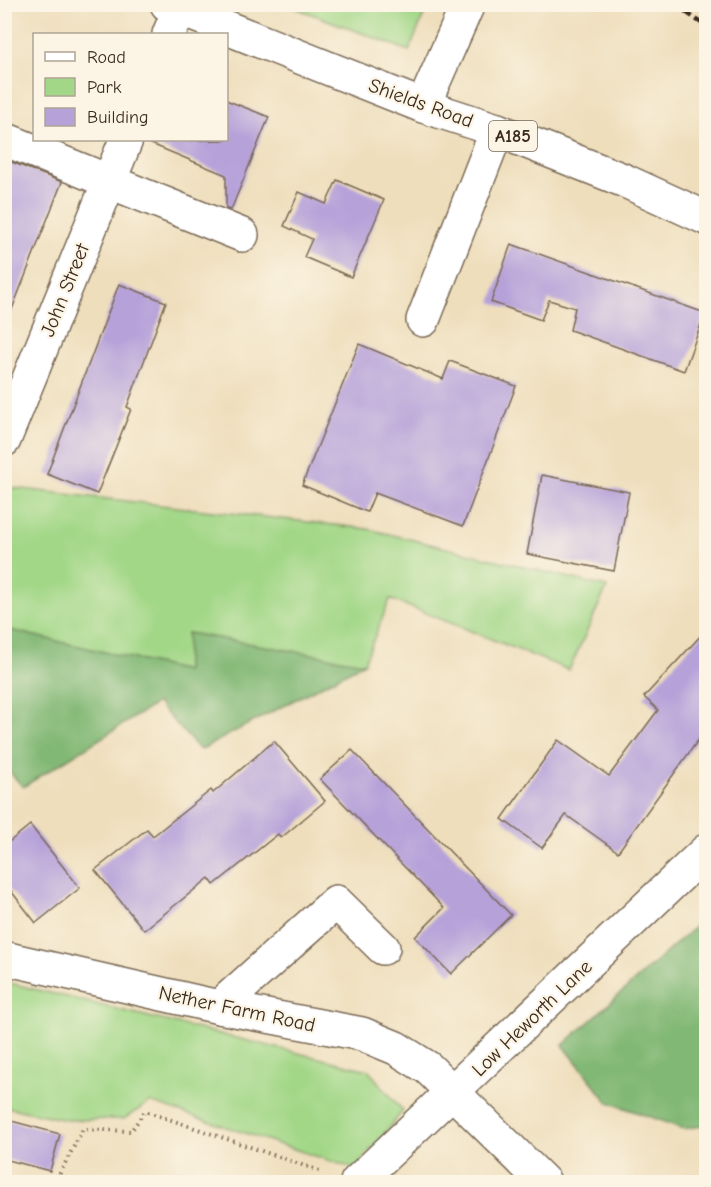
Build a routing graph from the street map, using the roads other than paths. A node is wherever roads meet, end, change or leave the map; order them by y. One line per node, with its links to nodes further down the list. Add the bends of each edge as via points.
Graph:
1 (468, 4): 5 (street)
2 (172, 16): 3 (street, Shields Road / A185)
3 (219, 33)
4 (228, 36): 5 (street, Shields Road / A185)
5 (423, 106): 6 (street, Shields Road / A185)
6 (497, 130): 10 (street, Shields Road / A185); 12 (street)
7 (4, 139): 9 (street)
8 (126, 141): 9 (street, John Street)
9 (109, 181): 11 (street); 13 (street, John Street)
10 (706, 218)
11 (242, 235)
12 (423, 320)
13 (4, 440)
14 (706, 851): 18 (street, Low Heworth Lane)
15 (384, 948): 17 (street, via 336,902)
16 (4, 957): 17 (street, Nether Farm Road)
17 (219, 1007): 18 (street, Nether Farm Road, via 362,1034 396,1047 428,1068)
18 (453, 1093): 19 (street, Low Heworth Lane); 20 (street, Nether Farm Road)
19 (357, 1182)
20 (544, 1182)

